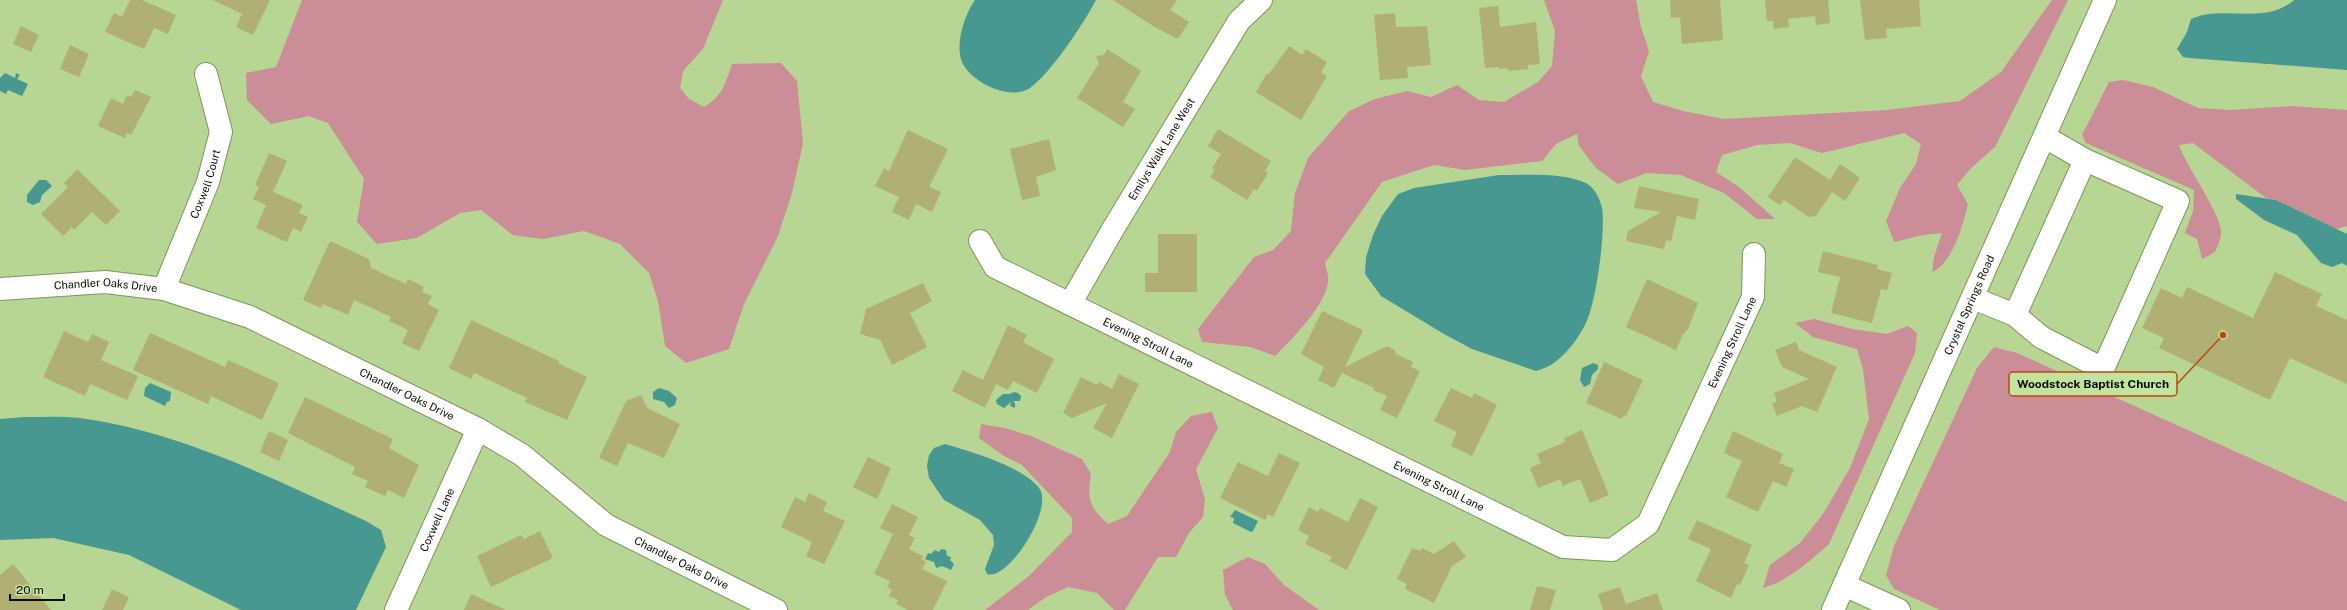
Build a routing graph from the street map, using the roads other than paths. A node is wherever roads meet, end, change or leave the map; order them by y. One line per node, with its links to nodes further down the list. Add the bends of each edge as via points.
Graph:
1 (1261, 0): 11 (street, Emilys Walk Lane West, via 1239,21)
2 (2105, 0): 4 (street, Crystal Springs Road)
3 (206, 74): 9 (street, Coxwell Court, via 220,132 208,182)
4 (2046, 137): 5 (street); 10 (street, Crystal Springs Road)
5 (2085, 160): 12 (street); 12 (street, via 2178,201 2104,369 2041,337)
6 (980, 241): 11 (street, Evening Stroll Lane, via 995,267)
7 (1754, 254): 11 (street, Evening Stroll Lane, via 1753,297 1648,524 1612,550 1563,546)
8 (0, 289): 9 (street, Chandler Oaks Drive, via 105,282)
9 (164, 289): 13 (street, Chandler Oaks Drive, via 250,317)
10 (1973, 298): 12 (street); 14 (street, Crystal Springs Road)
11 (1070, 304)
12 (2015, 315)
13 (478, 429): 15 (street, Coxwell Lane); 16 (street, Chandler Oaks Drive, via 522,455 606,525)
14 (1844, 585): 17 (street, Crystal Springs Road); 18 (street)
15 (396, 610)
16 (776, 610)
17 (1833, 610)
18 (1899, 610)

